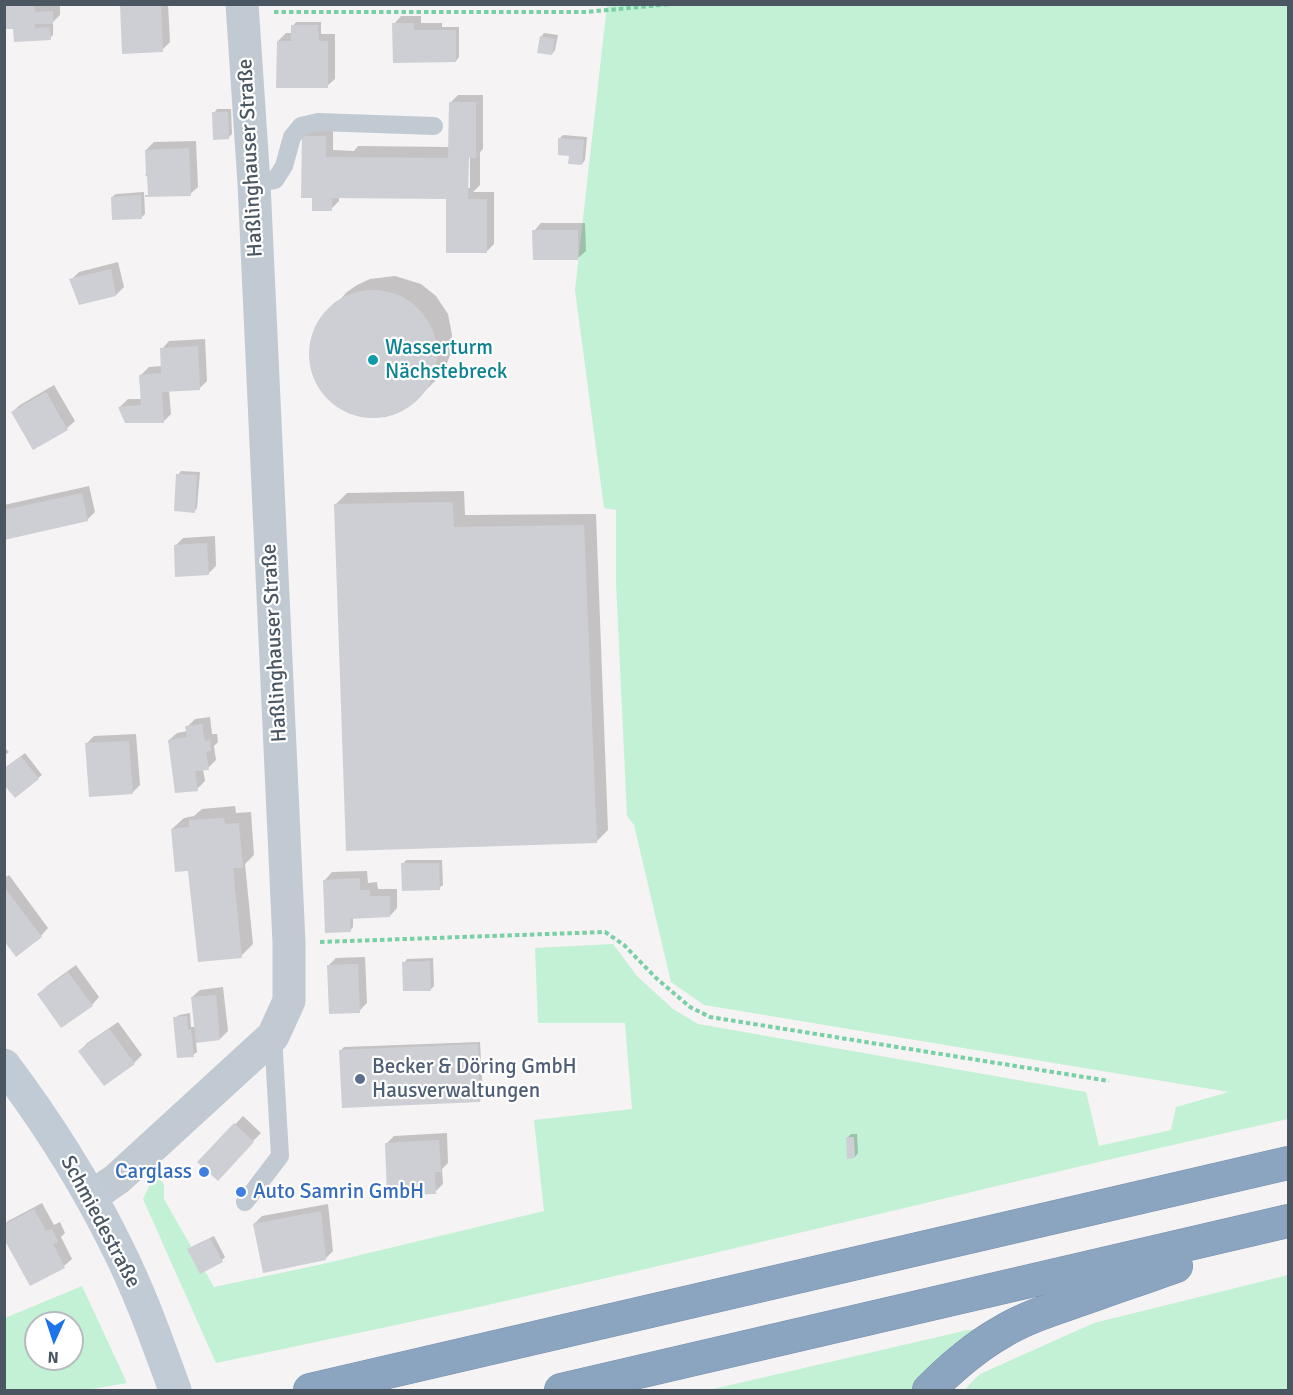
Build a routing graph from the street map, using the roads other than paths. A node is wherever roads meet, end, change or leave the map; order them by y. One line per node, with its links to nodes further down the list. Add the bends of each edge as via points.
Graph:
1 (242, 8): 3 (street, Haßlinghauser Straße)
2 (434, 126): 3 (lane, via 318,122 301,126 292,137 284,166 275,180)
3 (254, 183): 4 (street, Haßlinghauser Straße, via 290,943 289,1001)
4 (273, 1036): 7 (street, Haßlinghauser Straße, via 117,1179); 8 (lane, via 280,1156)
5 (4, 1065): 7 (main road, Schmiedestraße, via 32,1101)
6 (1288, 1163): 12 (highway)
7 (91, 1197): 11 (main road, Schmiedestraße, via 140,1299)
8 (245, 1202)
9 (1288, 1221): 13 (highway)
10 (1288, 1227): 14 (highway, via 1030,1318 973,1351)
11 (175, 1390)
12 (309, 1390)
13 (561, 1390)
14 (929, 1390)

